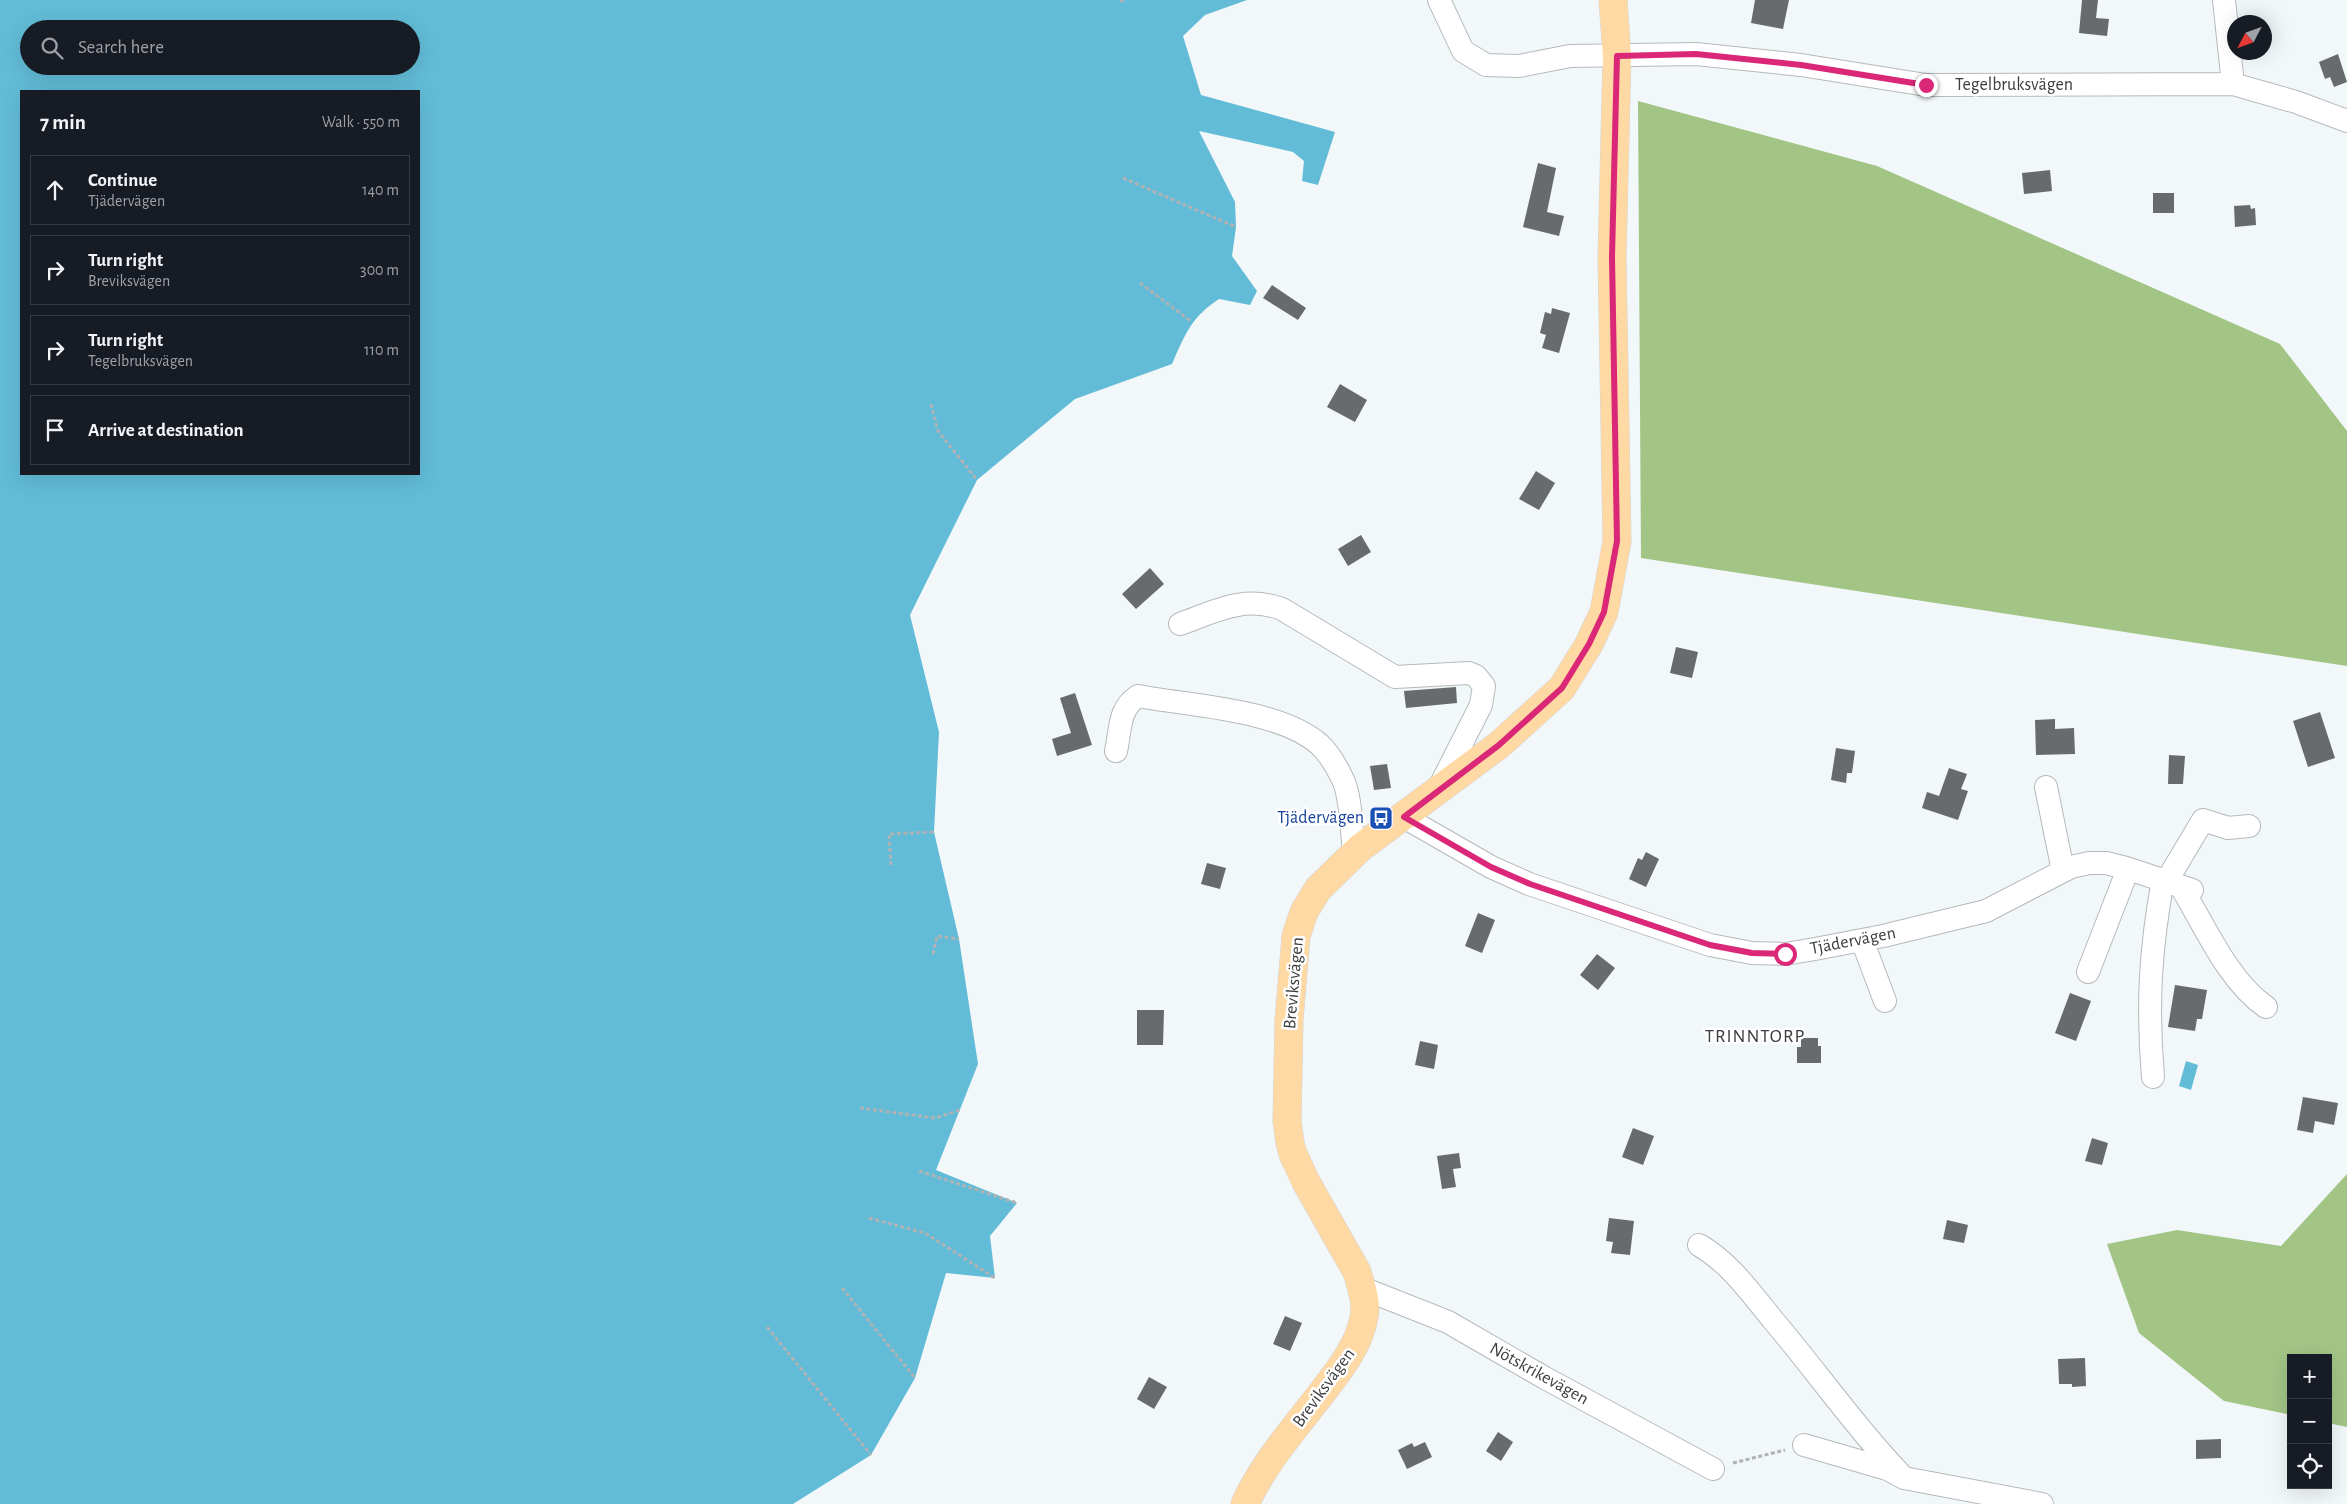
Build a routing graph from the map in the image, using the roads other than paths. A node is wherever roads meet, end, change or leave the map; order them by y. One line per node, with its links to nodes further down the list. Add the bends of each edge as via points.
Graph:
1 (1438, 0): 4 (street, Tegelbruksvägen, via 1462,51 1486,65 1519,66 1570,56)
2 (1613, 0): 4 (main road, Breviksvägen)
3 (2224, 0): 5 (street)
4 (1617, 56): 5 (street, Tegelbruksvägen, via 1696,54 1801,65 1926,85); 10 (main road, Breviksvägen, via 1612,257 1617,541 1604,612 1562,688 1499,745)
5 (2233, 84): 6 (street, Tegelbruksvägen)
6 (2347, 121)
7 (1180, 624): 10 (street, via 1235,604 1270,604 1395,677 1462,673 1476,676 1484,686 1481,705)
8 (1116, 751): 13 (street, via 1123,711 1128,702 1138,696 1260,715 1308,736 1332,760 1345,784)
9 (2046, 787): 15 (street)
10 (1438, 792): 11 (main road, Breviksvägen)
11 (1404, 817): 13 (main road, Breviksvägen); 17 (street, Tjädervägen, via 1491,867 1530,884 1710,945 1752,953 1785,954)
12 (2249, 826): 16 (street, via 2228,828 2203,820)
13 (1354, 854): 23 (main road, Breviksvägen, via 1318,890 1304,912 1296,936 1289,1020 1287,1121 1293,1154 1346,1251)
14 (2128, 869): 15 (street, Tjädervägen, via 2106,863 2089,863); 16 (street, Tjädervägen); 18 (street)
15 (2063, 871): 17 (street, Tjädervägen, via 1986,911)
16 (2175, 885): 20 (street, via 2233,974 2251,997); 21 (street, via 2153,934 2149,984)
17 (1862, 940): 19 (street)
18 (2088, 972)
19 (1885, 1000)
20 (2266, 1007)
21 (2153, 1077)
22 (1699, 1245): 26 (street, via 1731,1269 1817,1372 1868,1440)
23 (1362, 1288): 25 (street, Nötskrikevägen, via 1448,1322); 27 (main road, Breviksvägen, via 1364,1315 1354,1348 1271,1460)
24 (1804, 1445): 26 (street, via 1887,1469)
25 (1712, 1468)
26 (1904, 1478): 28 (street)
27 (1245, 1504)
28 (2042, 1504)

